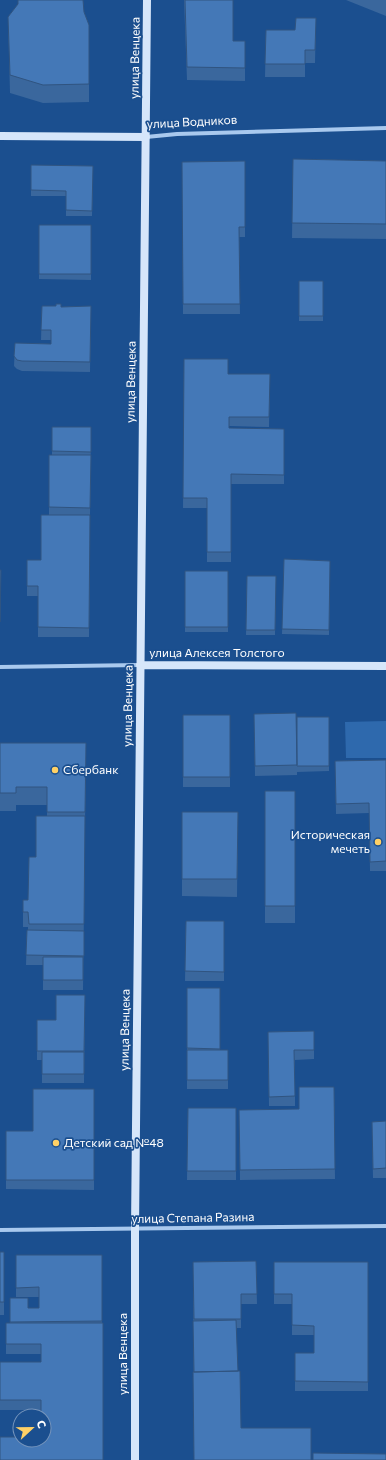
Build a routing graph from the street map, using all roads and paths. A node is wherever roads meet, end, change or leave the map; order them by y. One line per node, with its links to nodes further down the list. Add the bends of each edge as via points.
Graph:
1 (147, 0): 4 (street, улица Венцека)
2 (386, 128): 4 (street, улица Водников)
3 (0, 136): 4 (street, улица Водников)
4 (146, 137): 5 (street, улица Венцека)
5 (140, 665): 6 (street, улица Алексея Толстого); 7 (street, улица Алексея Толстого); 9 (street, улица Венцека)
6 (386, 666)
7 (0, 667)
8 (386, 1226): 9 (street, улица Степана Разина)
9 (135, 1229): 10 (street, улица Степана Разина); 11 (street, улица Венцека)
10 (0, 1230)
11 (135, 1460)

